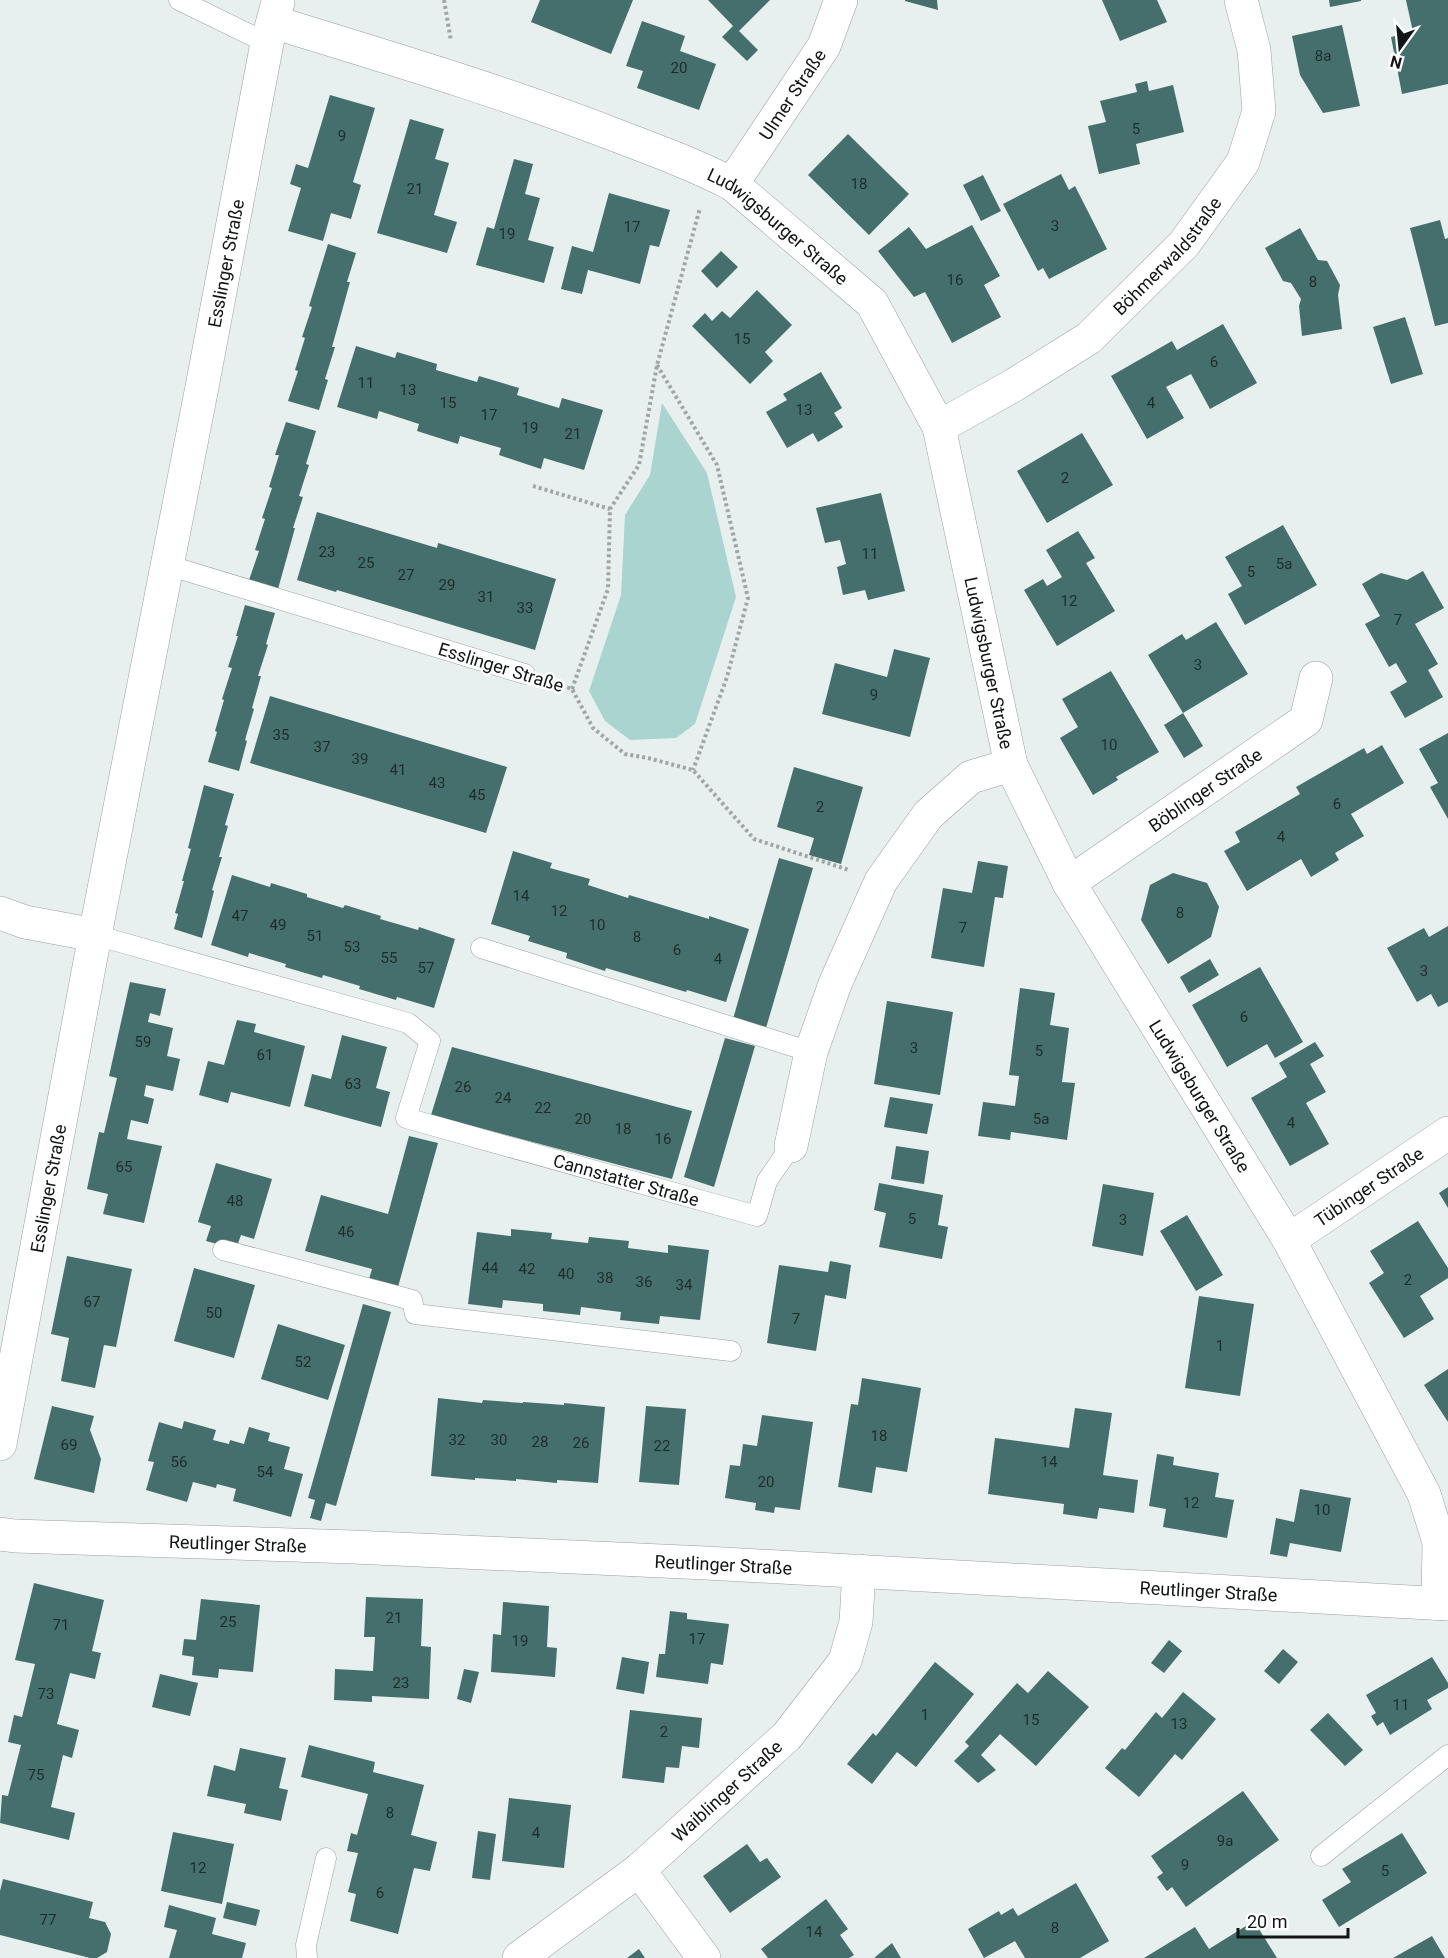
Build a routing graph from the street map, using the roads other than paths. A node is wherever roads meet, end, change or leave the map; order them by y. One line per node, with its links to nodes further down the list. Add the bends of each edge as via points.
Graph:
1 (179, 0): 4 (lane)
2 (841, 0): 5 (street, Ulmer Straße, via 824,46)
3 (1241, 0): 6 (street, Böhmerwaldstraße, via 1254,50 1258,111 1243,162 1184,244 1089,338)
4 (273, 22): 5 (street, Ludwigsburger Straße, via 574,119); 7 (street, Esslinger Straße)
5 (721, 178): 6 (street, Ludwigsburger Straße, via 872,303)
6 (939, 427): 10 (street, Ludwigsburger Straße)
7 (167, 565): 8 (lane, Esslinger Straße); 13 (street, Esslinger Straße)
8 (525, 674)
9 (1316, 678): 11 (street, Böblinger Straße, via 1306,720)
10 (1011, 765): 11 (street, Ludwigsburger Straße); 15 (street, Cannstatter Straße, via 971,777 928,815 881,881 835,984)
11 (1069, 883): 18 (street, Ludwigsburger Straße)
12 (0, 913): 13 (street, via 25,922)
13 (95, 935): 17 (lane, Cannstatter Straße, via 408,1023 430,1041 406,1119 757,1216 767,1181); 21 (street, Esslinger Straße)
14 (481, 948): 15 (lane)
15 (811, 1052): 17 (street, Cannstatter Straße)
16 (1448, 1133): 18 (street, Tübinger Straße)
17 (791, 1146)
18 (1289, 1240): 24 (street, Ludwigsburger Straße, via 1424,1494 1439,1542)
19 (223, 1250): 20 (lane, via 412,1300 416,1314)
20 (731, 1351)
21 (0, 1444)
22 (0, 1534): 23 (street, Reutlinger Straße)
23 (859, 1571): 24 (street, Reutlinger Straße); 28 (street, Waiblinger Straße, via 856,1622 845,1661 787,1736)
24 (1443, 1604)
25 (1448, 1755): 26 (lane)
26 (1322, 1856)
27 (326, 1858): 29 (lane, via 306,1945)
28 (639, 1870): 30 (street, Waiblinger Straße); 31 (street)
29 (307, 1958)
30 (519, 1958)
31 (704, 1958)

